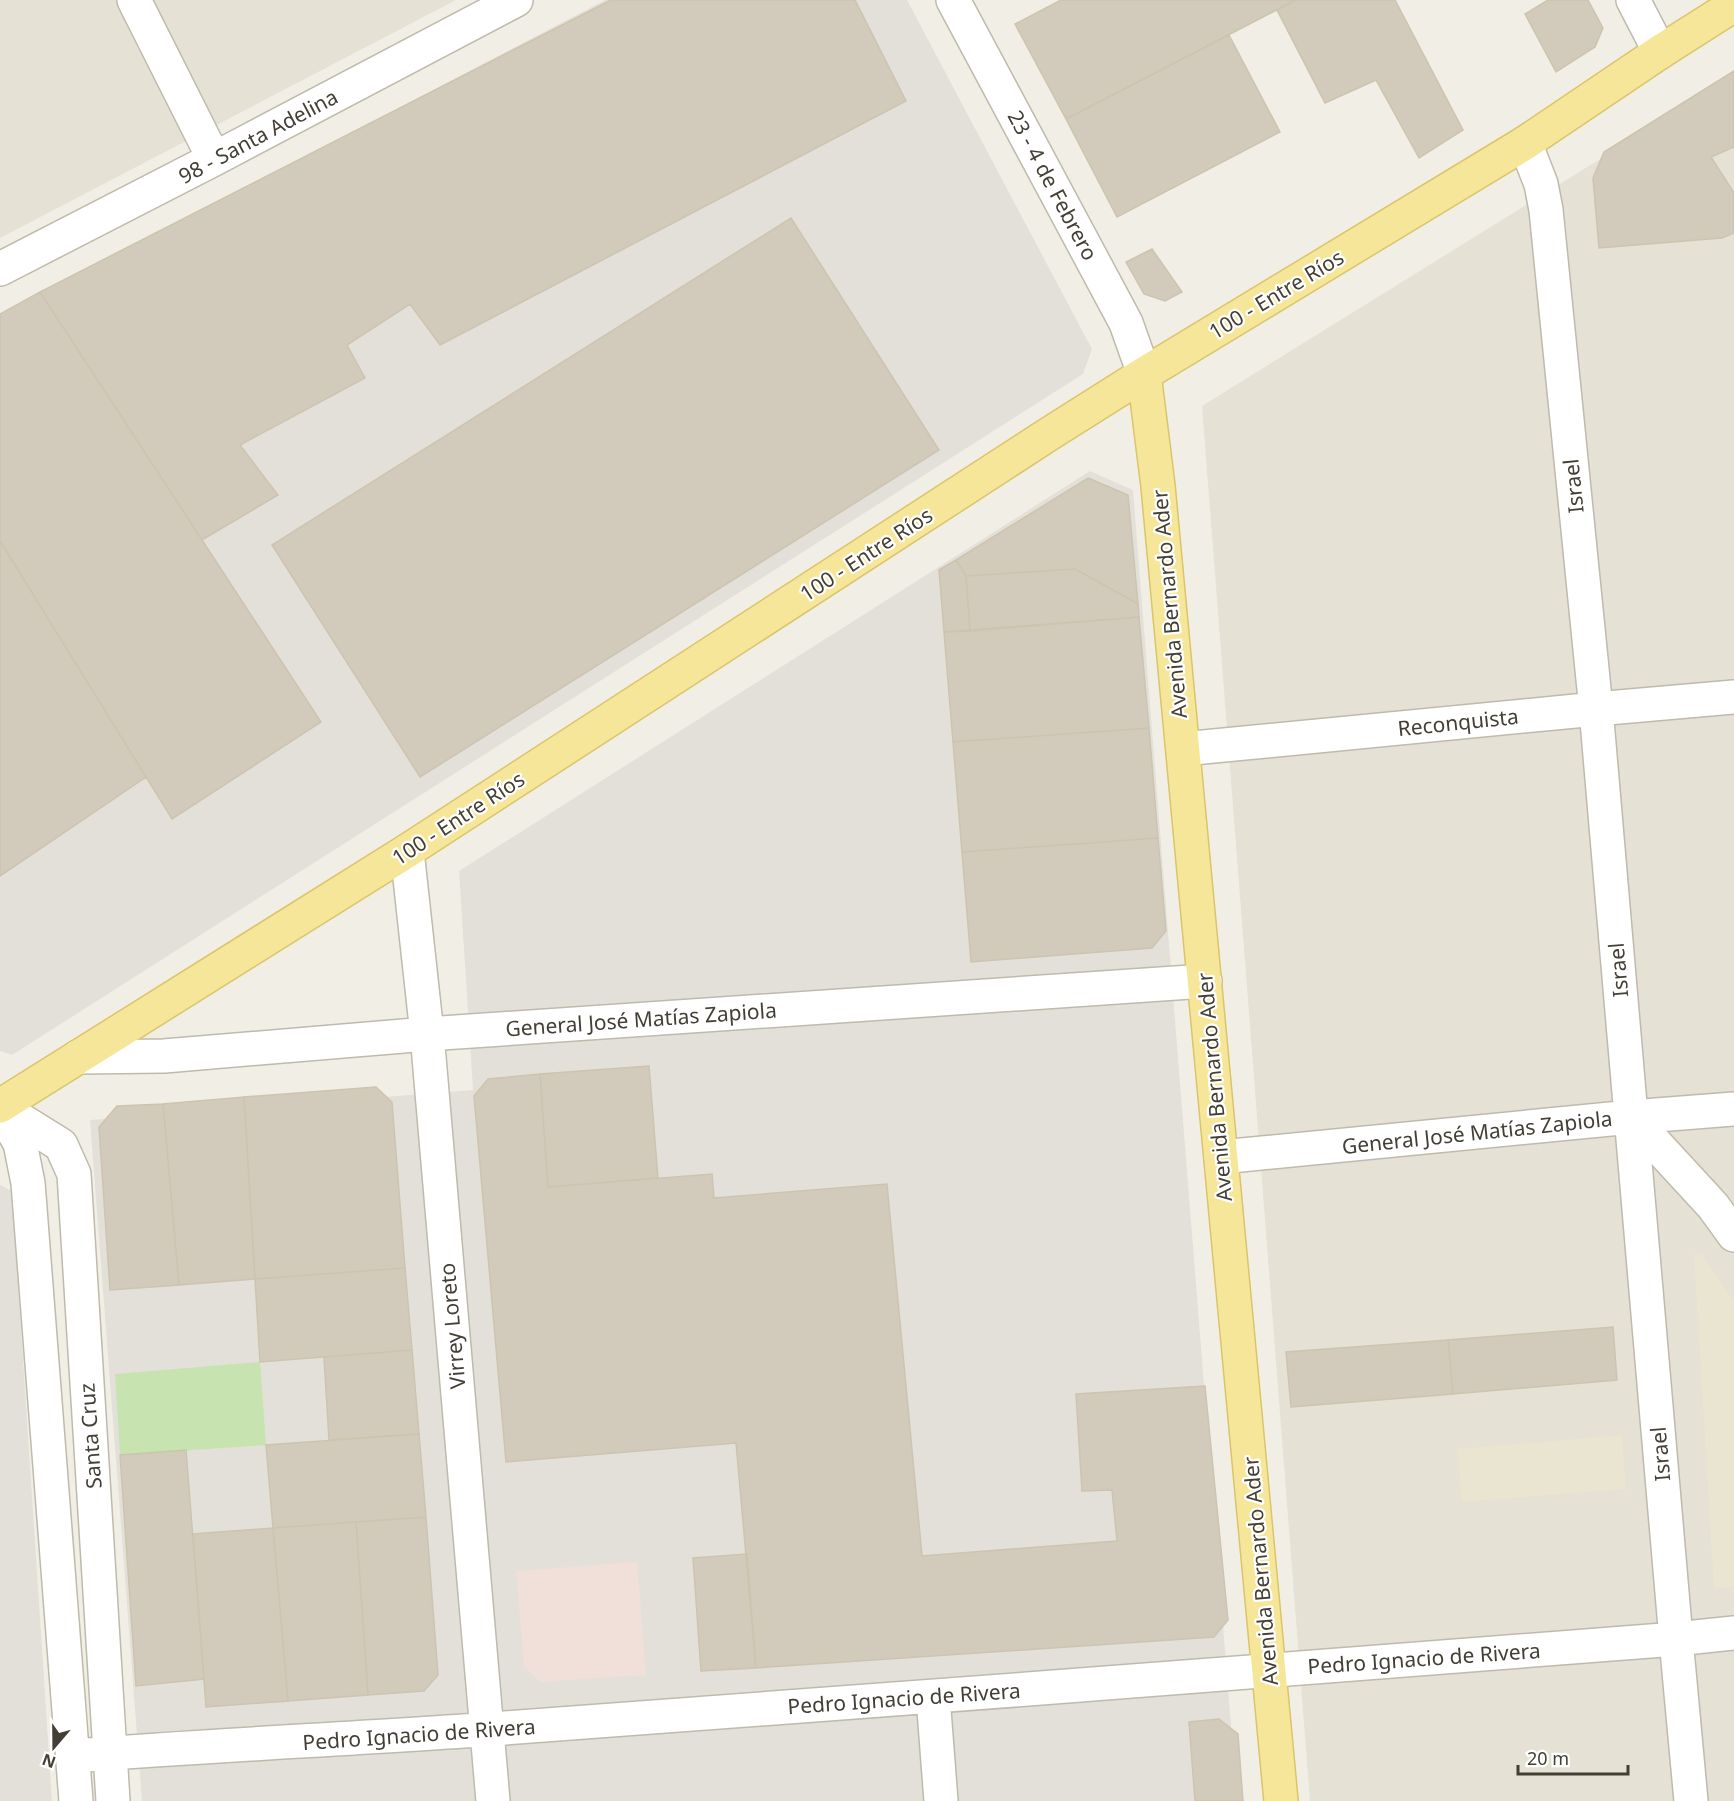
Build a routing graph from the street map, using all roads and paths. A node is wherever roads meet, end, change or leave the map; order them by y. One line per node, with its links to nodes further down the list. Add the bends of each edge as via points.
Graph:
1 (134, 0): 8 (street)
2 (516, 0): 8 (street, 98 - Santa Adelina)
3 (953, 0): 10 (street, 23 - 4 de Febrero, via 1126,323)
4 (1633, 0): 6 (street)
5 (1734, 5): 6 (main road, 100 - Entre Ríos)
6 (1660, 52): 7 (main road, 100 - Entre Ríos)
7 (1525, 143): 10 (main road, 100 - Entre Ríos); 12 (street, Israel, via 1541,184 1546,210)
8 (214, 159): 9 (street, 98 - Santa Adelina)
9 (0, 269)
10 (1144, 374): 13 (main road, Avenida Bernardo Ader); 14 (main road, 100 - Entre Ríos)
11 (1734, 697): 12 (street, Reconquista)
12 (1596, 709): 13 (street, Reconquista); 20 (street, Israel)
13 (1183, 749): 15 (main road, Avenida Bernardo Ader)
14 (407, 851): 16 (street, Virrey Loreto); 17 (main road, 100 - Entre Ríos)
15 (1205, 981): 16 (street, General José Matías Zapiola); 21 (main road, Avenida Bernardo Ader)
16 (427, 1034): 17 (street, General José Matías Zapiola, via 164,1056); 27 (street, Virrey Loreto)
17 (78, 1057): 18 (main road, 100 - Entre Ríos)
18 (0, 1107): 28 (street, Santa Cruz, via 61,1145 74,1174); 29 (street, Santa Cruz, via 20,1143 28,1183)
19 (1734, 1109): 20 (street, General José Matías Zapiola)
20 (1631, 1117): 21 (street, General José Matías Zapiola); 22 (street, via 1713,1206); 24 (street, Israel)
21 (1221, 1157): 25 (main road, Avenida Bernardo Ader)
22 (1734, 1235)
23 (1734, 1633): 24 (street, Pedro Ignacio de Rivera)
24 (1676, 1639): 25 (street, Pedro Ignacio de Rivera); 35 (street, Israel)
25 (1269, 1669): 26 (street, Pedro Ignacio de Rivera); 34 (main road, Avenida Bernardo Ader)
26 (933, 1697): 27 (street, Pedro Ignacio de Rivera); 33 (street)
27 (487, 1730): 28 (street, Pedro Ignacio de Rivera); 32 (street, Virrey Loreto)
28 (109, 1754): 29 (street, Pedro Ignacio de Rivera); 31 (street, Santa Cruz)
29 (73, 1756): 30 (street, Santa Cruz)
30 (76, 1801)
31 (113, 1801)
32 (493, 1801)
33 (941, 1801)
34 (1281, 1801)
35 (1691, 1801)

